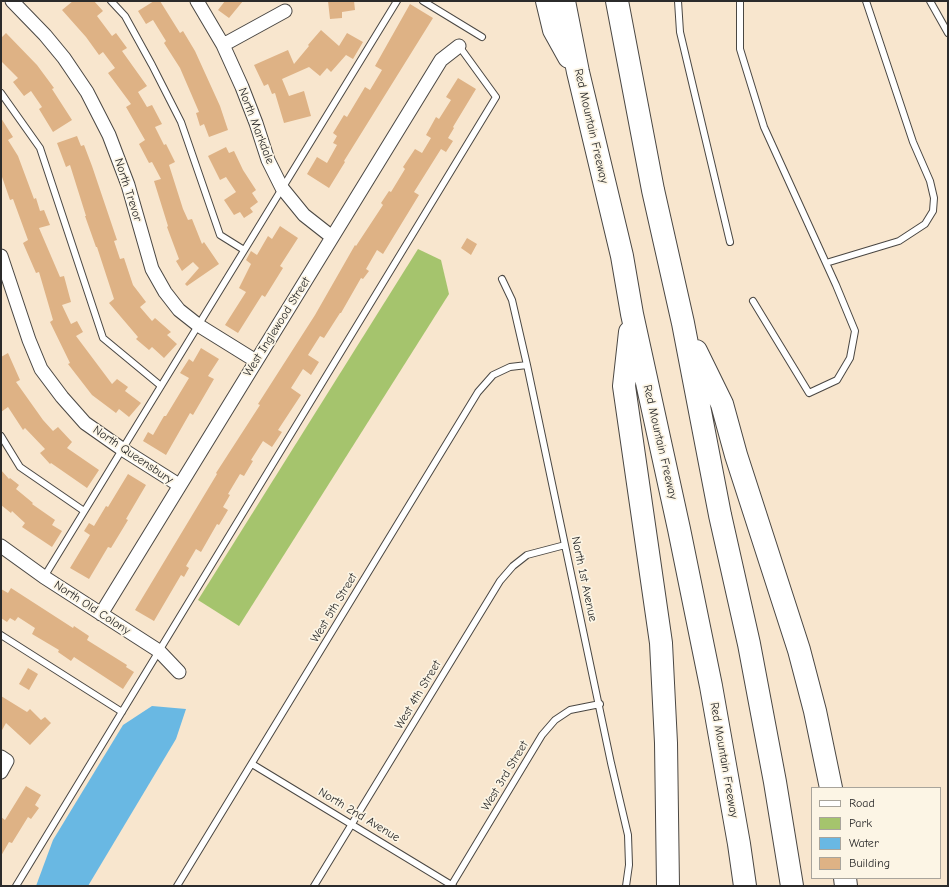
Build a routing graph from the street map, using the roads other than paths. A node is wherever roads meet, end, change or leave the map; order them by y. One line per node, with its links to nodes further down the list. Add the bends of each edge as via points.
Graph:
1 (12, 1): 30 (street, North Trevor, via 64,58 87,92 109,135 128,185 152,269 179,310)
2 (111, 1): 23 (lane, via 125,16 181,122 220,235)
3 (197, 1): 16 (street, North Markdale)
4 (397, 1): 20 (lane)
5 (424, 1): 15 (lane)
6 (547, 1): 18 (highway, via 554,30)
7 (564, 1): 18 (highway, Red Mountain Freeway)
8 (617, 1): 29 (highway, via 653,190)
9 (678, 1): 22 (lane, via 680,32)
10 (740, 1): 25 (lane, via 740,49 764,128)
11 (866, 1): 25 (lane, via 913,142 930,181 934,211 925,224 899,241)
12 (930, 1): 14 (lane)
13 (285, 12): 16 (street)
14 (948, 33)
15 (482, 37)
16 (222, 45): 20 (street, North Markdale, via 250,108 268,160)
17 (459, 46): 21 (street, West Inglewood Street, via 441,60); 43 (lane, via 496,97)
18 (578, 72): 28 (highway, Red Mountain Freeway, via 622,256)
19 (1, 93): 33 (lane, via 40,148 103,338)
20 (282, 188): 21 (street, North Markdale, via 304,215); 23 (lane)
21 (332, 237): 31 (street, West Inglewood Street)
22 (730, 242)
23 (244, 250): 30 (lane)
24 (1, 256): 35 (street, North Queensbury, via 41,369 86,423)
25 (826, 263): 27 (lane, via 855,331 850,358 837,380 809,393)
26 (502, 279): 32 (lane, North 1st Avenue, via 512,300)
27 (753, 301)
28 (632, 314): 55 (highway, via 624,386 661,643 666,743); 56 (highway, Red Mountain Freeway, via 680,529 711,686)
29 (683, 323): 48 (highway, via 722,404 736,455 800,650); 57 (highway, via 720,515 749,644)
30 (198, 325): 31 (street, North Trevor); 33 (lane)
31 (256, 361): 36 (street, West Inglewood Street)
32 (527, 365): 38 (lane, North 1st Avenue); 47 (lane, West 5th Street, via 510,367 493,375 478,392)
33 (161, 386): 35 (lane)
34 (1, 436): 37 (lane, via 20,467)
35 (122, 450): 36 (street, North Queensbury); 37 (lane)
36 (179, 485): 41 (street, West Inglewood Street)
37 (84, 511): 40 (lane)
38 (565, 545): 45 (lane, North 1st Avenue); 49 (lane, West 4th Street, via 528,556 513,566 500,581)
39 (1, 546): 40 (street, North Old Colony)
40 (44, 577): 41 (street, North Old Colony)
41 (101, 614): 43 (street, North Old Colony)
42 (1, 635): 46 (lane)
43 (159, 651): 44 (street, North Old Colony); 46 (lane)
44 (179, 672)
45 (600, 704): 53 (lane, West 3rd Street, via 570,710 555,720 542,735); 54 (lane, North 1st Avenue, via 628,835 629,865)
46 (122, 712): 50 (lane)
47 (252, 764): 49 (lane, North 2nd Avenue); 51 (lane, West 5th Street)
48 (831, 787)
49 (352, 824): 52 (lane, West 4th Street); 53 (lane, North 2nd Avenue)
50 (16, 886)
51 (177, 886)
52 (314, 886)
53 (452, 886)
54 (626, 886)
55 (668, 886)
56 (745, 886)
57 (792, 886)

